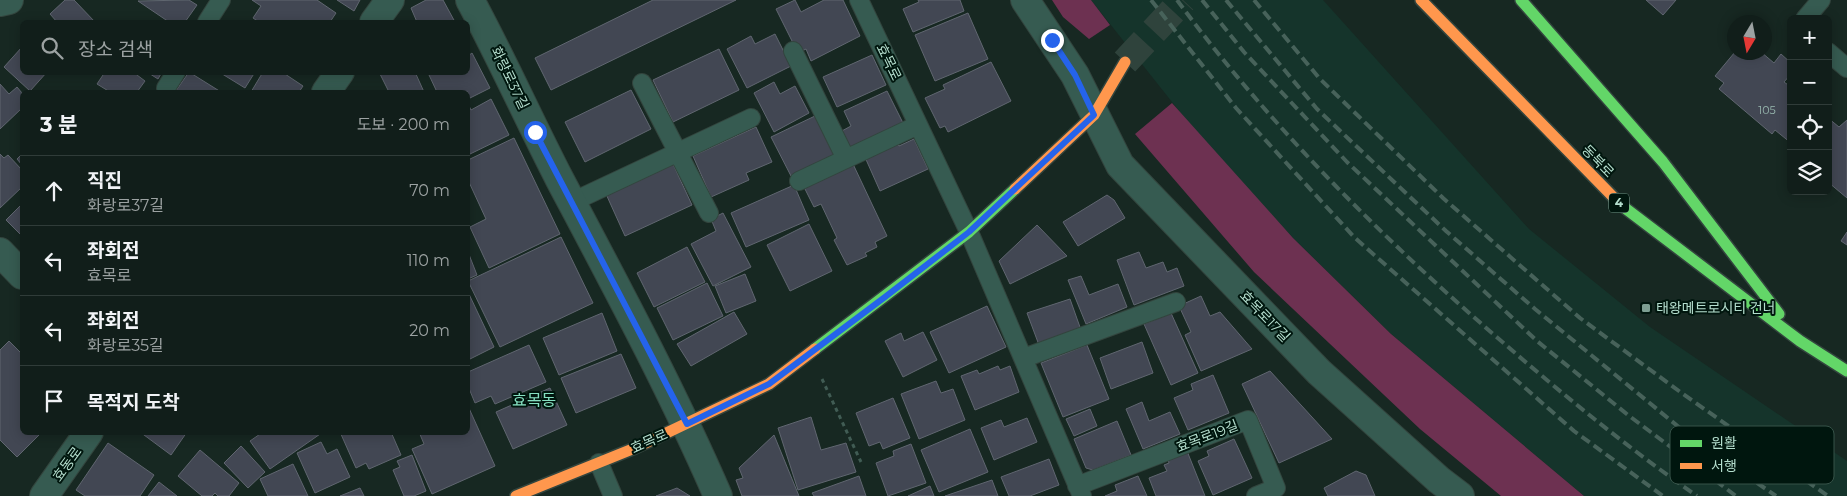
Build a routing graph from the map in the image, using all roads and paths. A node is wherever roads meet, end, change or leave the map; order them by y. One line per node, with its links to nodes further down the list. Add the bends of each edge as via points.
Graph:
1 (9, 0): 10 (street)
2 (221, 0): 12 (lane)
3 (390, 0): 13 (street)
4 (470, 0): 29 (street, 화랑로37길)
5 (859, 0): 25 (lane, 효목로)
6 (1025, 0): 23 (street, 효목로17길, via 1075,75)
7 (1421, 0): 35 (main road, 동북로 / 4, via 1615,200)
8 (1521, 0): 35 (main road, via 1663,162)
9 (1821, 0): 11 (lane)
10 (0, 2)
11 (1808, 15)
12 (208, 20)
13 (375, 20)
14 (793, 51): 27 (lane)
15 (1832, 55): 17 (lane)
16 (1125, 62): 23 (main road, 효목로)
17 (1847, 68)
18 (174, 75): 21 (lane)
19 (338, 75): 22 (street)
20 (642, 83): 26 (lane)
21 (166, 88)
22 (327, 90)
23 (1094, 115): 31 (main road, 효목로); 49 (street, 효목로17길, via 1120,165 1319,372)
24 (751, 118): 26 (lane)
25 (918, 125): 27 (lane); 31 (lane, 효목로)
26 (678, 152): 29 (lane); 30 (lane)
27 (846, 159): 28 (lane)
28 (799, 181)
29 (572, 202): 39 (street, 화랑로37길)
30 (709, 212)
31 (969, 232): 36 (main road, 효목로); 37 (lane, 효목로19길)
32 (0, 252): 33 (street)
33 (20, 272)
34 (1176, 302): 37 (lane)
35 (1800, 341): 38 (main road, 동북로 / 4)
36 (808, 355): 39 (main road, 효목로, via 769,384); 41 (path)
37 (1024, 358): 43 (lane, 효목로19길)
38 (1847, 371)
39 (687, 424): 42 (main road, 효목로); 47 (street, 화랑로37길)
40 (87, 435): 44 (street, 효동로)
41 (861, 462)
42 (598, 463): 45 (main road, 효목로); 46 (lane)
43 (1080, 491): 48 (lane, 효목로19길, via 1248,420 1276,488)
44 (44, 496)
45 (516, 496)
46 (613, 496)
47 (718, 496)
48 (1256, 496)
49 (1460, 496)

